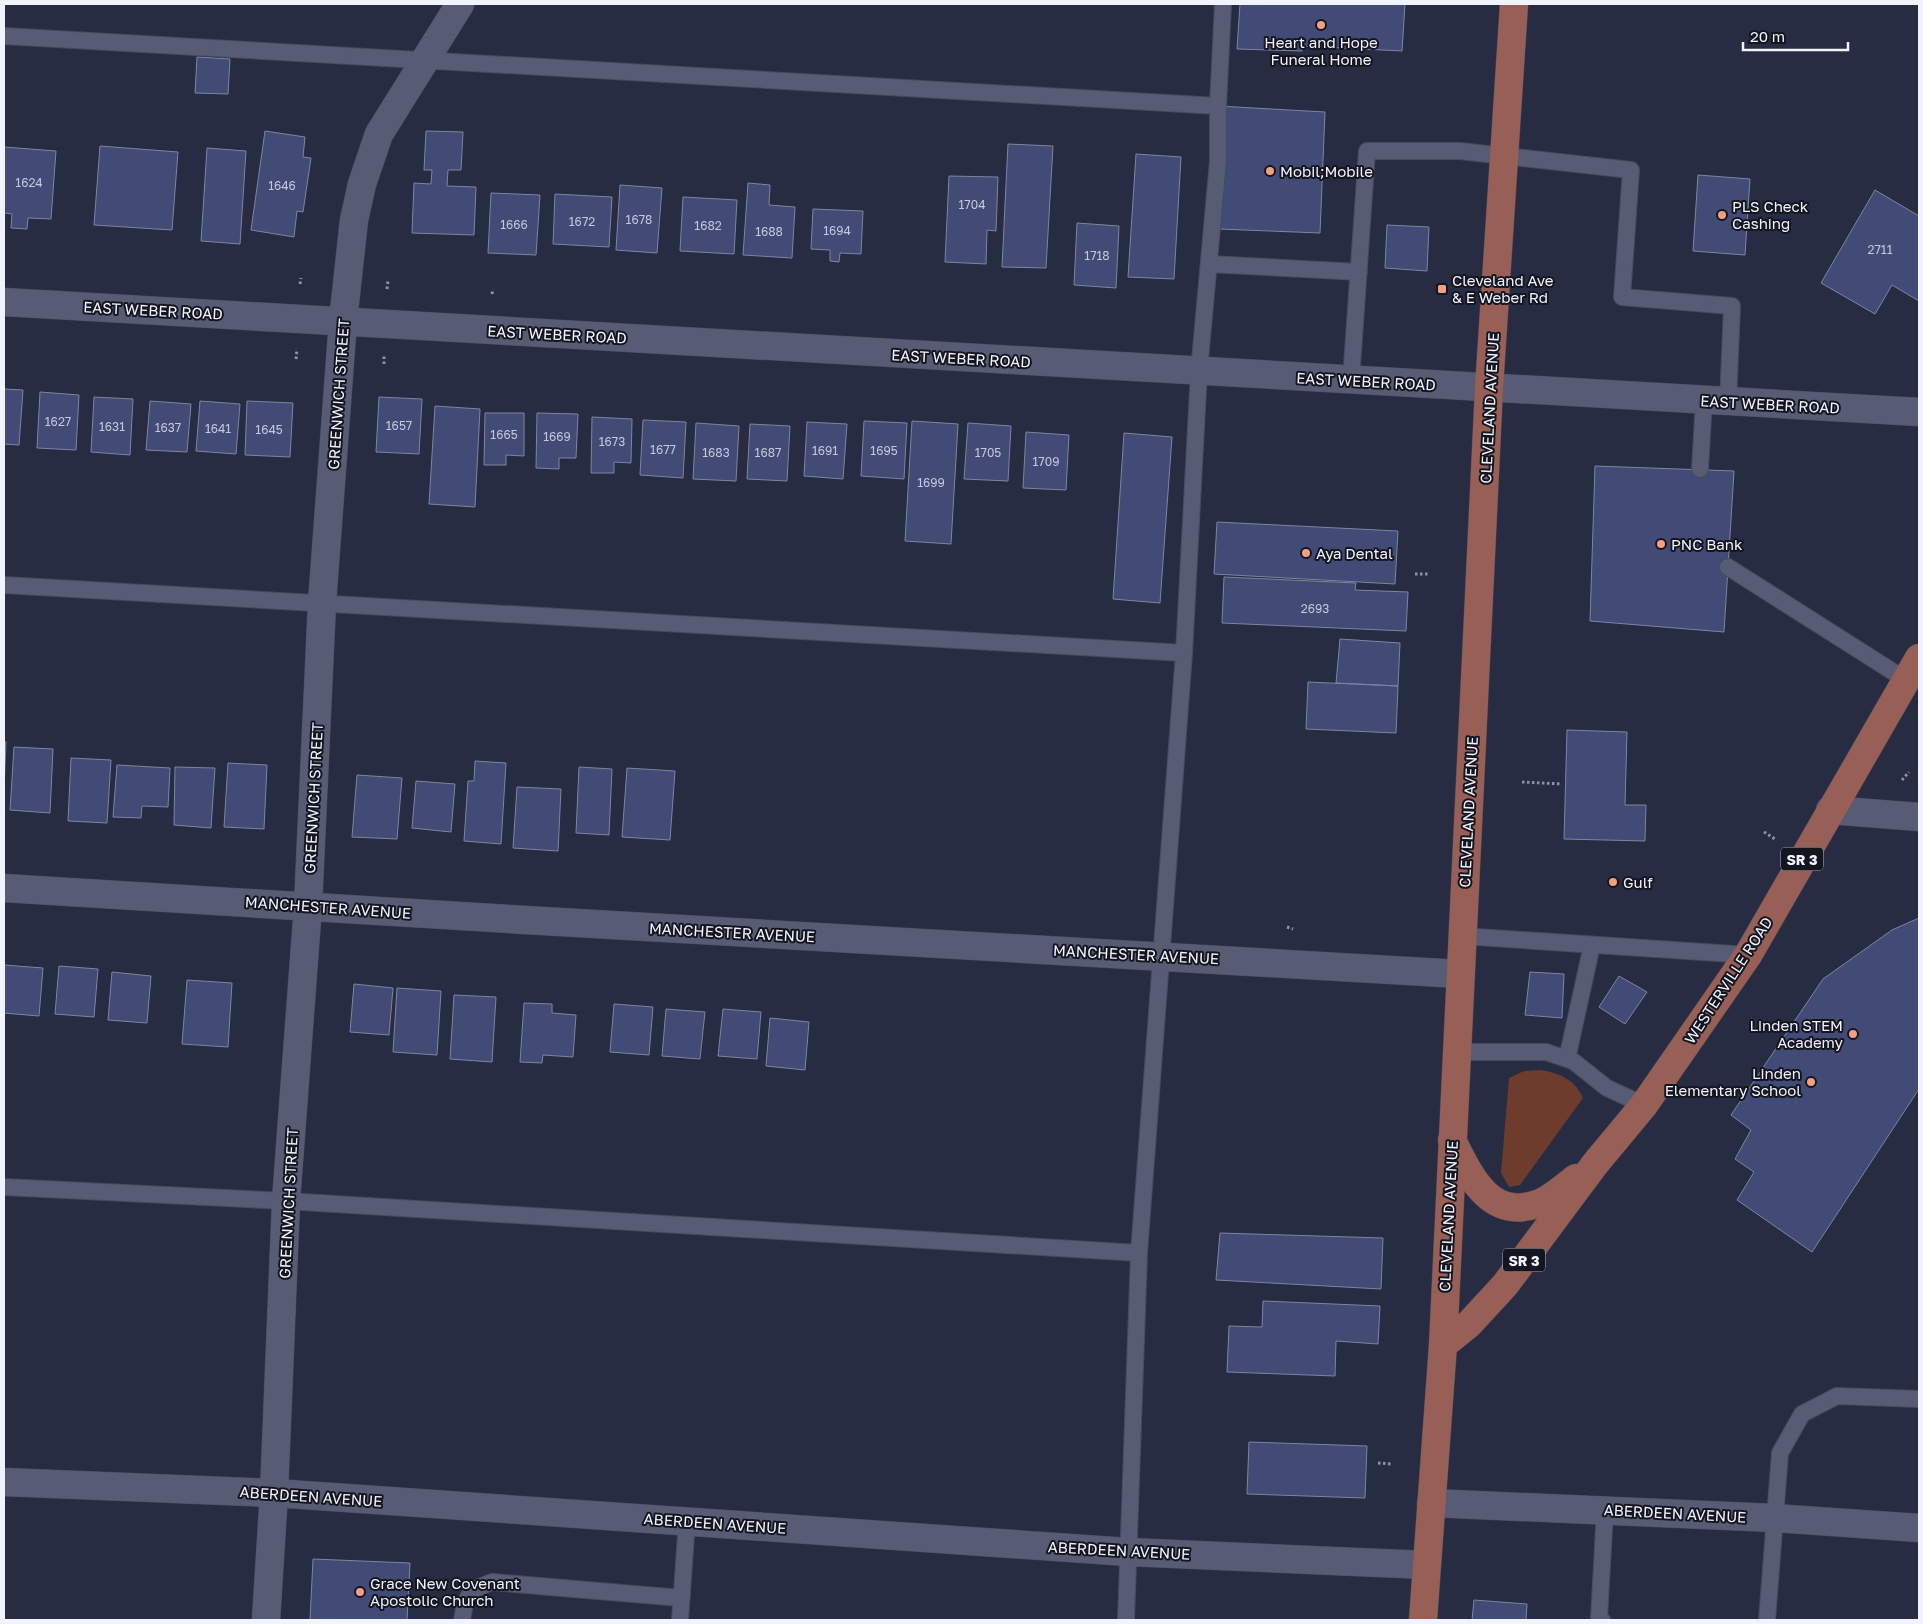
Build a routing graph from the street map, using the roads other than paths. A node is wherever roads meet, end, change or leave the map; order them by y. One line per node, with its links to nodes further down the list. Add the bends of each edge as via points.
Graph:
1 (460, 4): 5 (street, GREENWICH STREET)
2 (1223, 4): 6 (lane)
3 (1514, 4): 7 (main road, CLEVELAND AVENUE)
4 (4, 36): 5 (lane)
5 (428, 59): 6 (lane); 11 (street, GREENWICH STREET, via 395,104 379,134 362,184 354,220)
6 (1218, 106): 8 (lane, via 1218,161)
7 (1504, 156): 9 (lane, via 1460,151 1367,150); 14 (main road, CLEVELAND AVENUE); 15 (lane, via 1631,170 1622,297 1732,306)
8 (1209, 264): 9 (lane); 12 (lane)
9 (1359, 272): 13 (lane)
10 (4, 302): 11 (street, EAST WEBER ROAD)
11 (343, 321): 12 (street, EAST WEBER ROAD); 20 (street, GREENWICH STREET)
12 (1199, 372): 13 (street, EAST WEBER ROAD); 21 (lane)
13 (1351, 380): 14 (street, EAST WEBER ROAD)
14 (1489, 388): 15 (street, EAST WEBER ROAD); 27 (main road, CLEVELAND AVENUE)
15 (1716, 401): 16 (street, EAST WEBER ROAD); 17 (lane)
16 (1919, 412)
17 (1700, 469)
18 (1728, 567): 22 (lane)
19 (4, 585): 20 (lane)
20 (322, 603): 21 (lane); 26 (street, GREENWICH STREET)
21 (1184, 653): 30 (lane)
22 (1913, 669): 23 (main road, WESTERVILLE ROAD / SR 3)
23 (1830, 810): 24 (street); 29 (main road, WESTERVILLE ROAD / SR 3)
24 (1919, 817)
25 (4, 888): 26 (street, MANCHESTER AVENUE)
26 (308, 906): 30 (street, MANCHESTER AVENUE); 38 (street, GREENWICH STREET)
27 (1462, 936): 28 (lane); 31 (main road, CLEVELAND AVENUE)
28 (1592, 945): 29 (lane); 33 (lane)
29 (1748, 955): 34 (main road, WESTERVILLE ROAD / SR 3)
30 (1162, 956): 31 (street, MANCHESTER AVENUE); 39 (lane)
31 (1460, 974): 32 (main road, CLEVELAND AVENUE)
32 (1456, 1052): 33 (lane, via 1546,1052); 35 (main road, CLEVELAND AVENUE)
33 (1567, 1059): 34 (lane, via 1608,1088)
34 (1644, 1105): 36 (main road, WESTERVILLE ROAD / SR 3)
35 (1452, 1140): 36 (main road, via 1467,1169 1491,1200 1512,1210 1538,1204); 40 (main road, CLEVELAND AVENUE)
36 (1595, 1164): 40 (main road, WESTERVILLE ROAD / SR 3, via 1505,1285 1470,1324)
37 (4, 1187): 38 (lane)
38 (286, 1201): 39 (lane); 43 (street, GREENWICH STREET)
39 (1139, 1253): 49 (lane)
40 (1443, 1345): 44 (main road, CLEVELAND AVENUE)
41 (1919, 1399): 46 (lane, via 1837,1396 1802,1414 1780,1453)
42 (4, 1482): 43 (street, ABERDEEN AVENUE)
43 (274, 1494): 47 (street, ABERDEEN AVENUE); 52 (street, GREENWICH STREET)
44 (1431, 1503): 45 (street, ABERDEEN AVENUE); 50 (main road, CLEVELAND AVENUE)
45 (1605, 1510): 46 (street, ABERDEEN AVENUE); 57 (lane, via 1599,1619)
46 (1774, 1518): 48 (street, ABERDEEN AVENUE); 58 (lane)
47 (687, 1521): 49 (street, ABERDEEN AVENUE); 51 (lane)
48 (1919, 1528)
49 (1128, 1552): 50 (street, ABERDEEN AVENUE); 55 (lane)
50 (1426, 1565): 56 (main road, CLEVELAND AVENUE)
51 (681, 1598): 53 (lane, via 492,1582 472,1590 465,1603); 54 (lane)
52 (266, 1620)
53 (462, 1620)
54 (680, 1620)
55 (1126, 1620)
56 (1423, 1620)
57 (1602, 1620)
58 (1767, 1620)

